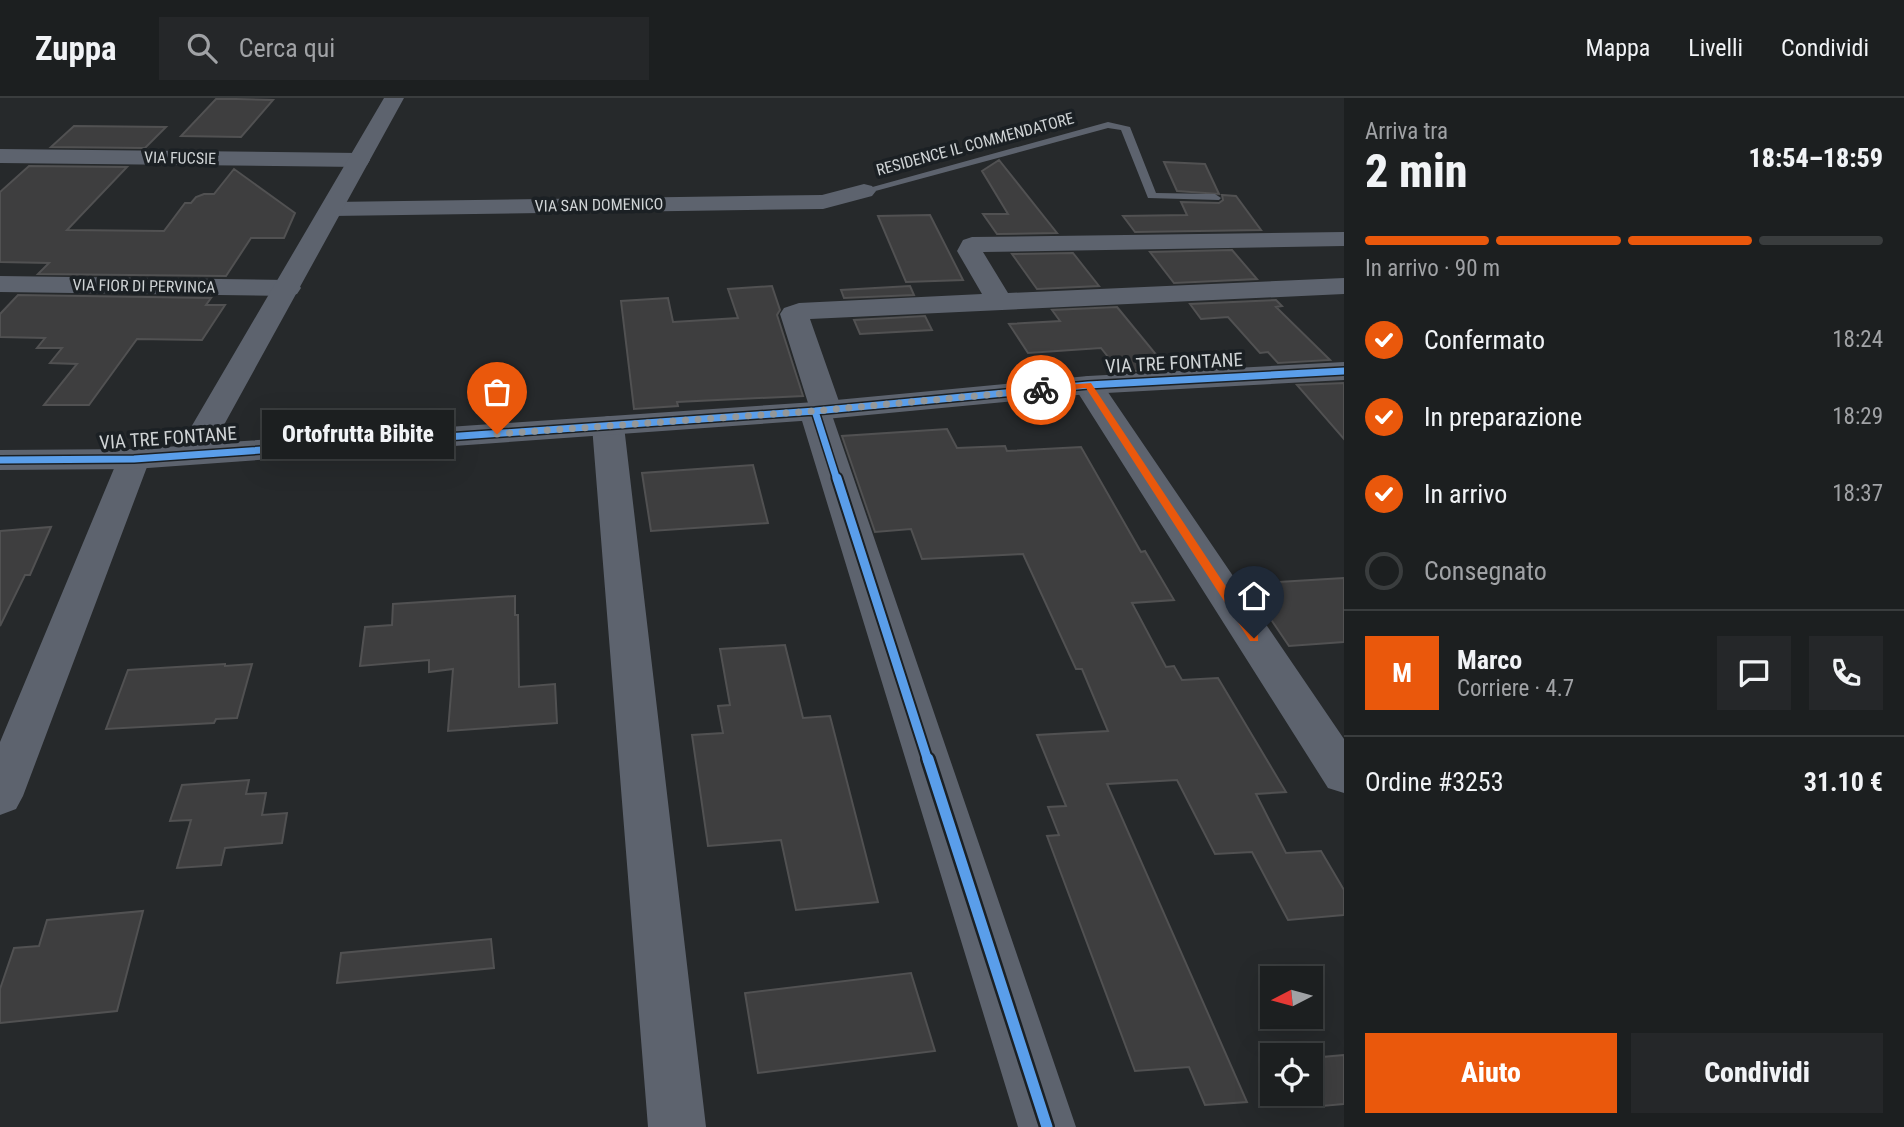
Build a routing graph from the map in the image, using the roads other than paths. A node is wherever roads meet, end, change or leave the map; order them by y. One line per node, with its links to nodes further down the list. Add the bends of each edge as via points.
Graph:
1 (394, 98): 3 (street)
2 (0, 156): 3 (street, VIA FUCSIE)
3 (359, 159): 6 (street)
4 (864, 191): 5 (lane, RESIDENCE IL COMMENDATORE, via 1108,125 1125,127 1152,197); 6 (street, VIA SAN DOMENICO, via 823,202)
5 (1215, 198)
6 (332, 209): 10 (street)
7 (1344, 239): 11 (street, via 972,245 970,251)
8 (0, 284): 10 (street, VIA FIOR DI PERVINCA)
9 (1344, 286): 11 (street)
10 (288, 288): 16 (street)
11 (1000, 302): 14 (street, via 794,314)
12 (1344, 371): 13 (street, VIA TRE FONTANE)
13 (1088, 385): 14 (street, VIA TRE FONTANE); 19 (street)
14 (821, 410): 15 (street, VIA TRE FONTANE); 22 (street)
15 (608, 426): 16 (street, VIA TRE FONTANE); 21 (street)
16 (192, 454): 17 (street, VIA TRE FONTANE)
17 (134, 459): 18 (street, VIA TRE FONTANE); 20 (street)
18 (0, 460)
19 (1344, 775)
20 (0, 796)
21 (677, 1127)
22 (1047, 1127)

